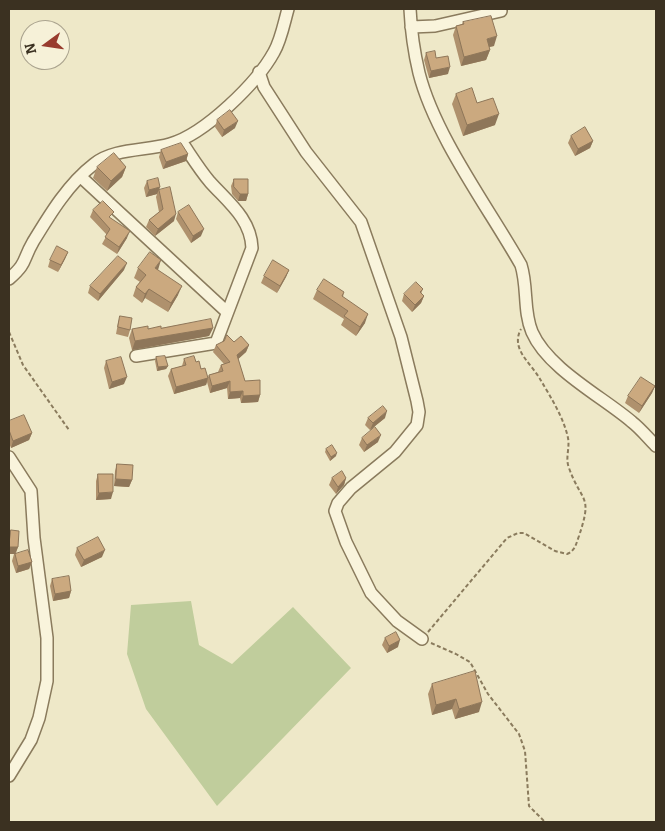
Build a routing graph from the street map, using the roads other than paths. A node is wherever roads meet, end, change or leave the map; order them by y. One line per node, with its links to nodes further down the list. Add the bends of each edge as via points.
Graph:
1 (288, 9): 5 (street, via 275,51)
2 (410, 9): 4 (street)
3 (501, 11): 4 (street, via 435,26)
4 (411, 27): 11 (street, via 419,74 437,121 521,265 528,321 536,340 583,387 633,422)
5 (259, 72): 6 (street, via 227,108); 13 (street, via 264,87 306,152 361,222 401,337 416,392 417,425 395,452 351,488 335,511 371,593 397,621)
6 (181, 141): 7 (street, via 104,157); 9 (street, via 209,181 239,212 250,233 252,248)
7 (81, 177): 8 (street, via 52,211 22,268); 9 (street)
8 (9, 279)
9 (227, 312): 10 (street, via 213,345)
10 (136, 356)
11 (656, 446)
12 (9, 457): 14 (street, via 31,491 47,638 47,681 39,718 31,740)
13 (422, 639)
14 (9, 776)

